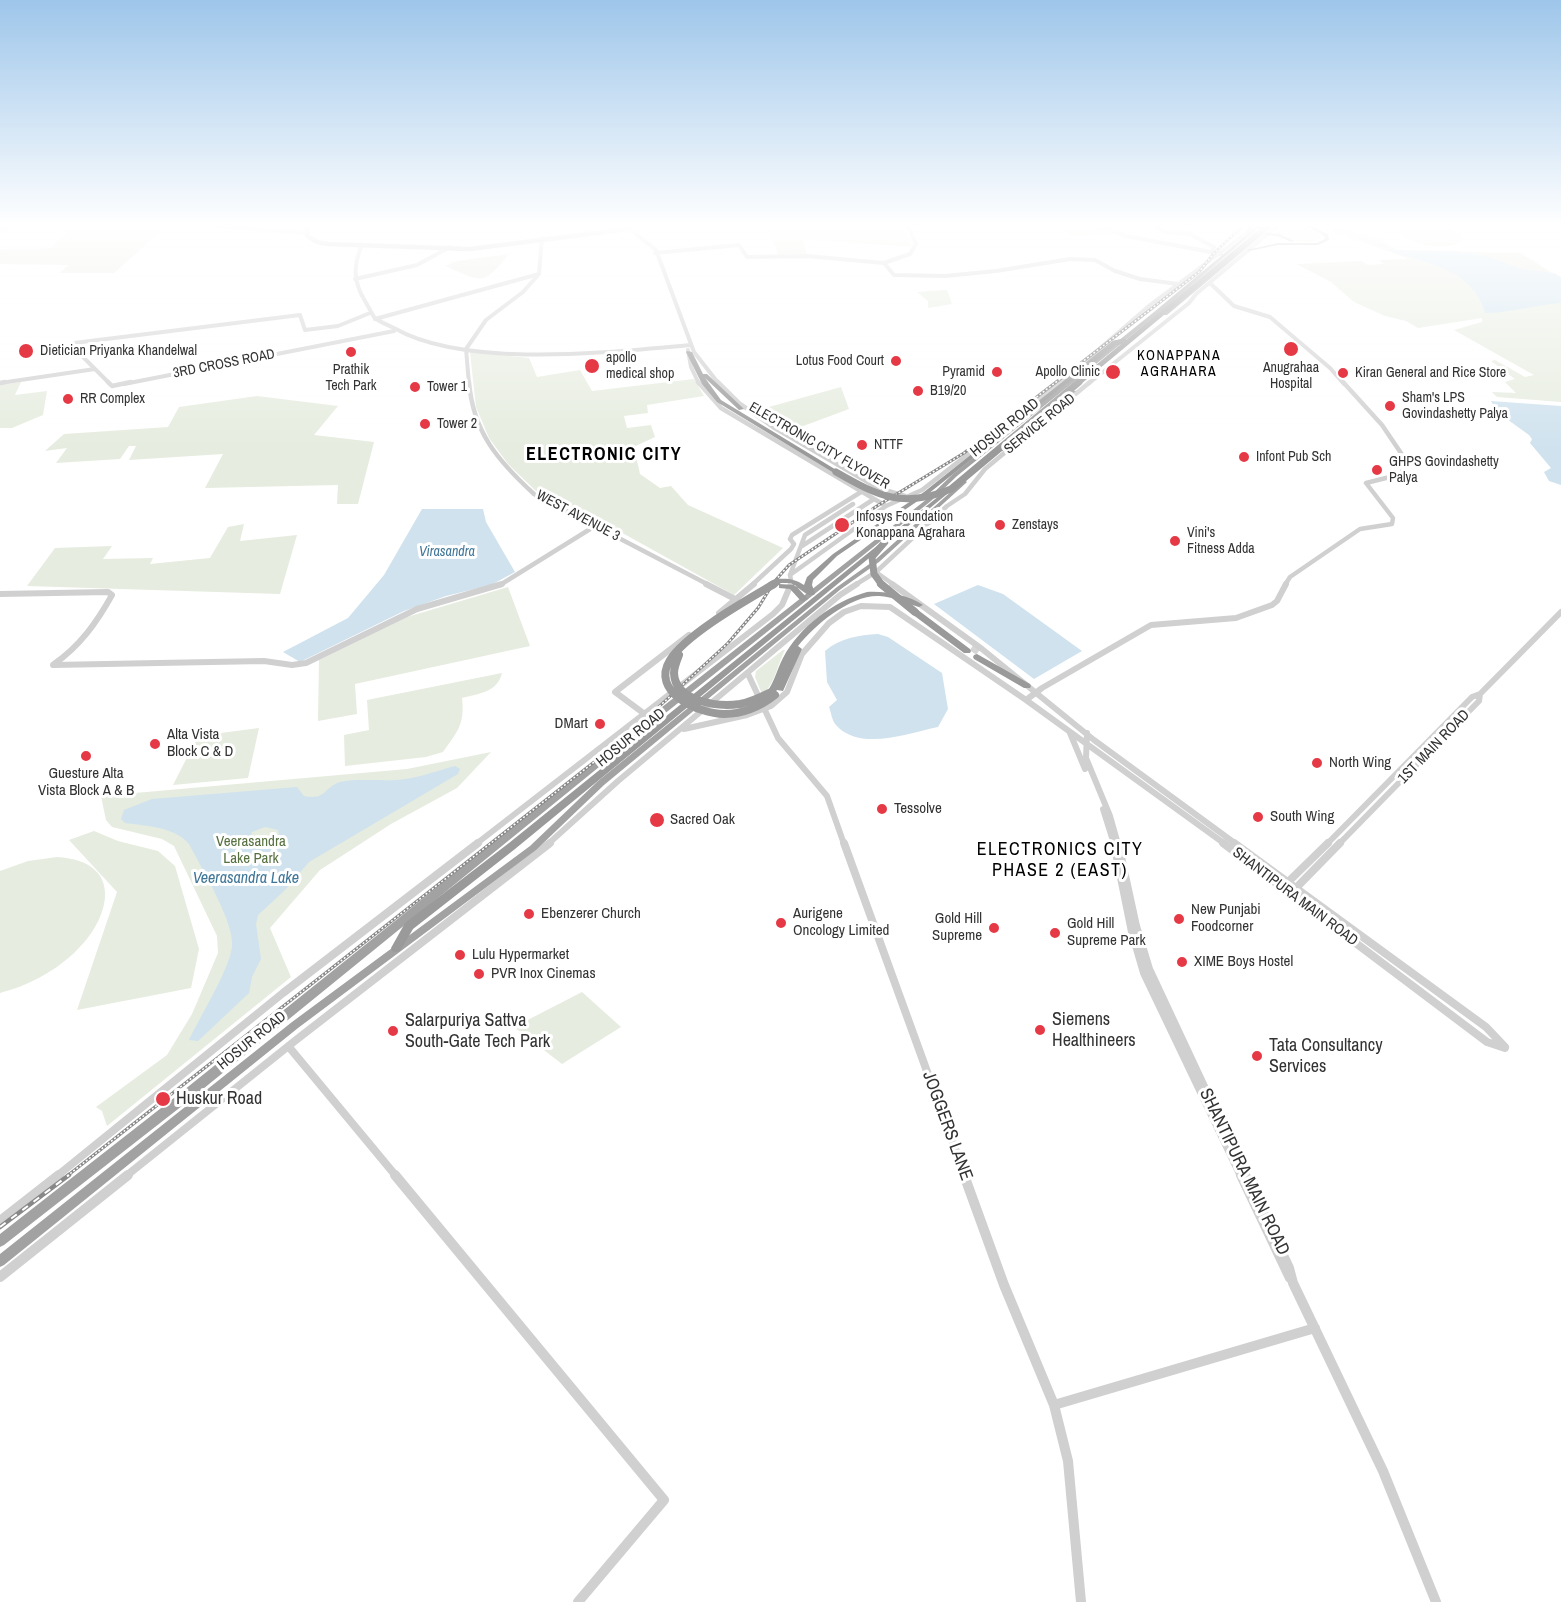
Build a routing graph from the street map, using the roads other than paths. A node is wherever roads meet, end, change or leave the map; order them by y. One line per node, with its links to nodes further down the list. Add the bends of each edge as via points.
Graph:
1 (362, 301): 12 (street)
2 (441, 301): 14 (street)
3 (512, 301): 19 (street, via 486,320)
4 (672, 301): 16 (street)
5 (673, 301): 16 (street)
6 (1157, 301): 13 (street, HOSUR ROAD)
7 (1165, 301): 37 (highway, HOSUR ROAD, via 929,500)
8 (1174, 301): 18 (highway, ELECTRONIC CITY FLYOVER, bridge)
9 (1176, 301): 25 (highway, ELECTRONIC CITY FLYOVER, bridge)
10 (1184, 301): 15 (highway, HOSUR ROAD)
11 (1228, 301): 46 (street, via 1270,317 1326,364 1395,441 1405,459 1404,471 1396,477 1366,483 1393,518 1392,524 1360,529 1340,541 1286,580 1272,605 1236,618 1150,625)
12 (370, 313): 14 (street); 21 (street, 3RD CROSS ROAD, via 350,323 316,330 305,330 300,315 74,343 72,347)
13 (1140, 314): 27 (street, SERVICE ROAD, via 1059,384 922,490)
14 (375, 319): 17 (street)
15 (1162, 319): 33 (street, SERVICE ROAD, via 985,470 965,494); 58 (highway, HOSUR ROAD, via 973,474 877,561 601,783 533,848)
16 (683, 328): 20 (street)
17 (394, 331): 19 (street); 21 (street, 3RD CROSS ROAD, via 112,386)
18 (1124, 341): 23 (highway, ELECTRONIC CITY FLYOVER, bridge, via 931,495 893,496); 37 (highway, bridge, via 1114,343 926,494 835,555 810,579)
19 (466, 349): 20 (street, via 547,355); 30 (street, WEST AVENUE 3, via 471,406 493,452 534,494)
20 (690, 349): 23 (highway, ELECTRONIC CITY FLYOVER, via 711,382 729,399 758,422); 23 (highway, ELECTRONIC CITY FLYOVER, via 705,384 719,401); 24 (street, via 720,385 752,413); 26 (street, via 691,365 700,385 714,402)
21 (95, 369): 22 (street)
22 (0, 383)
23 (838, 471): 25 (highway, ELECTRONIC CITY FLYOVER, bridge, via 874,494 900,501 927,499)
24 (878, 488): 26 (street); 27 (street)
25 (951, 489): 31 (highway, bridge)
26 (864, 494): 28 (street); 32 (street, via 805,535); 38 (street, via 792,535 791,549)
27 (907, 496): 29 (street, SERVICE ROAD)
28 (874, 499): 29 (street); 32 (street)
29 (886, 506): 34 (street, SERVICE ROAD)
30 (595, 526): 36 (street, via 497,587 417,609 306,663 292,665 264,661 52,665 71,651 112,595); 38 (street, WEST AVENUE 3)
31 (885, 542): 39 (highway, bridge, via 872,557 873,574 881,584); 60 (highway, bridge, via 409,926)
32 (802, 546): 34 (street)
33 (876, 572): 39 (street); 44 (street, SERVICE ROAD, via 840,596)
34 (791, 581): 35 (highway); 35 (highway); 37 (highway); 51 (street, via 774,614)
35 (779, 583): 47 (highway, bridge, via 736,607 683,645 670,659 666,674 676,696 708,713 724,715 749,710 767,702)
36 (0, 594)
37 (807, 596): 51 (highway, HOSUR ROAD)
38 (737, 600): 51 (street, via 615,692)
39 (917, 608): 42 (highway, via 945,634); 45 (street, via 982,649); 47 (highway, via 898,596 881,594 843,602 794,645)
40 (1561, 612): 48 (street)
41 (832, 618): 47 (highway, via 803,642 783,686); 49 (street, SHANTIPURA MAIN ROAD, via 864,604 898,610); 50 (street, via 802,653 786,695)
42 (970, 649)
43 (979, 656): 45 (highway)
44 (748, 674): 50 (street, JOGGERS LANE); 52 (street, SERVICE ROAD)
45 (1027, 686): 46 (street)
46 (1036, 693): 49 (street); 53 (street)
47 (773, 694)
48 (1480, 694): 56 (street, 1ST MAIN ROAD, via 1472,697); 57 (street, 1ST MAIN ROAD, via 1479,700)
49 (1026, 700): 54 (street, SHANTIPURA MAIN ROAD)
50 (765, 709): 52 (street); 71 (street, JOGGERS LANE, via 778,738 827,796 1004,1285)
51 (649, 718): 61 (highway, HOSUR ROAD); 65 (street, via 445,867)
52 (681, 729): 59 (street, SERVICE ROAD, via 532,858)
53 (1087, 733): 55 (street, SHANTIPURA MAIN ROAD); 56 (street)
54 (1070, 734): 55 (street, SHANTIPURA MAIN ROAD); 69 (street, SHANTIPURA MAIN ROAD, via 1109,826 1134,945 1144,973)
55 (1084, 744): 56 (street, SHANTIPURA MAIN ROAD); 69 (street, SHANTIPURA MAIN ROAD, via 1086,760 1118,837 1142,951)
56 (1285, 884): 57 (street)
57 (1293, 890): 64 (street, via 1491,1031)
58 (411, 938): 59 (highway); 60 (highway, HOSUR ROAD)
59 (419, 946): 63 (street, SERVICE ROAD)
60 (396, 948): 62 (highway, HOSUR ROAD)
61 (270, 1028): 62 (highway); 66 (highway, HOSUR ROAD)
62 (279, 1038): 67 (highway, HOSUR ROAD)
63 (288, 1047): 68 (street, SERVICE ROAD); 72 (street, via 664,1500)
64 (1505, 1048)
65 (0, 1221)
66 (0, 1241)
67 (0, 1261)
68 (0, 1277)
69 (1293, 1283): 70 (street, SHANTIPURA MAIN ROAD)
70 (1315, 1328): 71 (street); 74 (street, SHANTIPURA MAIN ROAD, via 1383,1471)
71 (1054, 1405): 73 (street, JOGGERS LANE, via 1068,1461)
72 (579, 1602)
73 (1081, 1602)
74 (1436, 1602)

